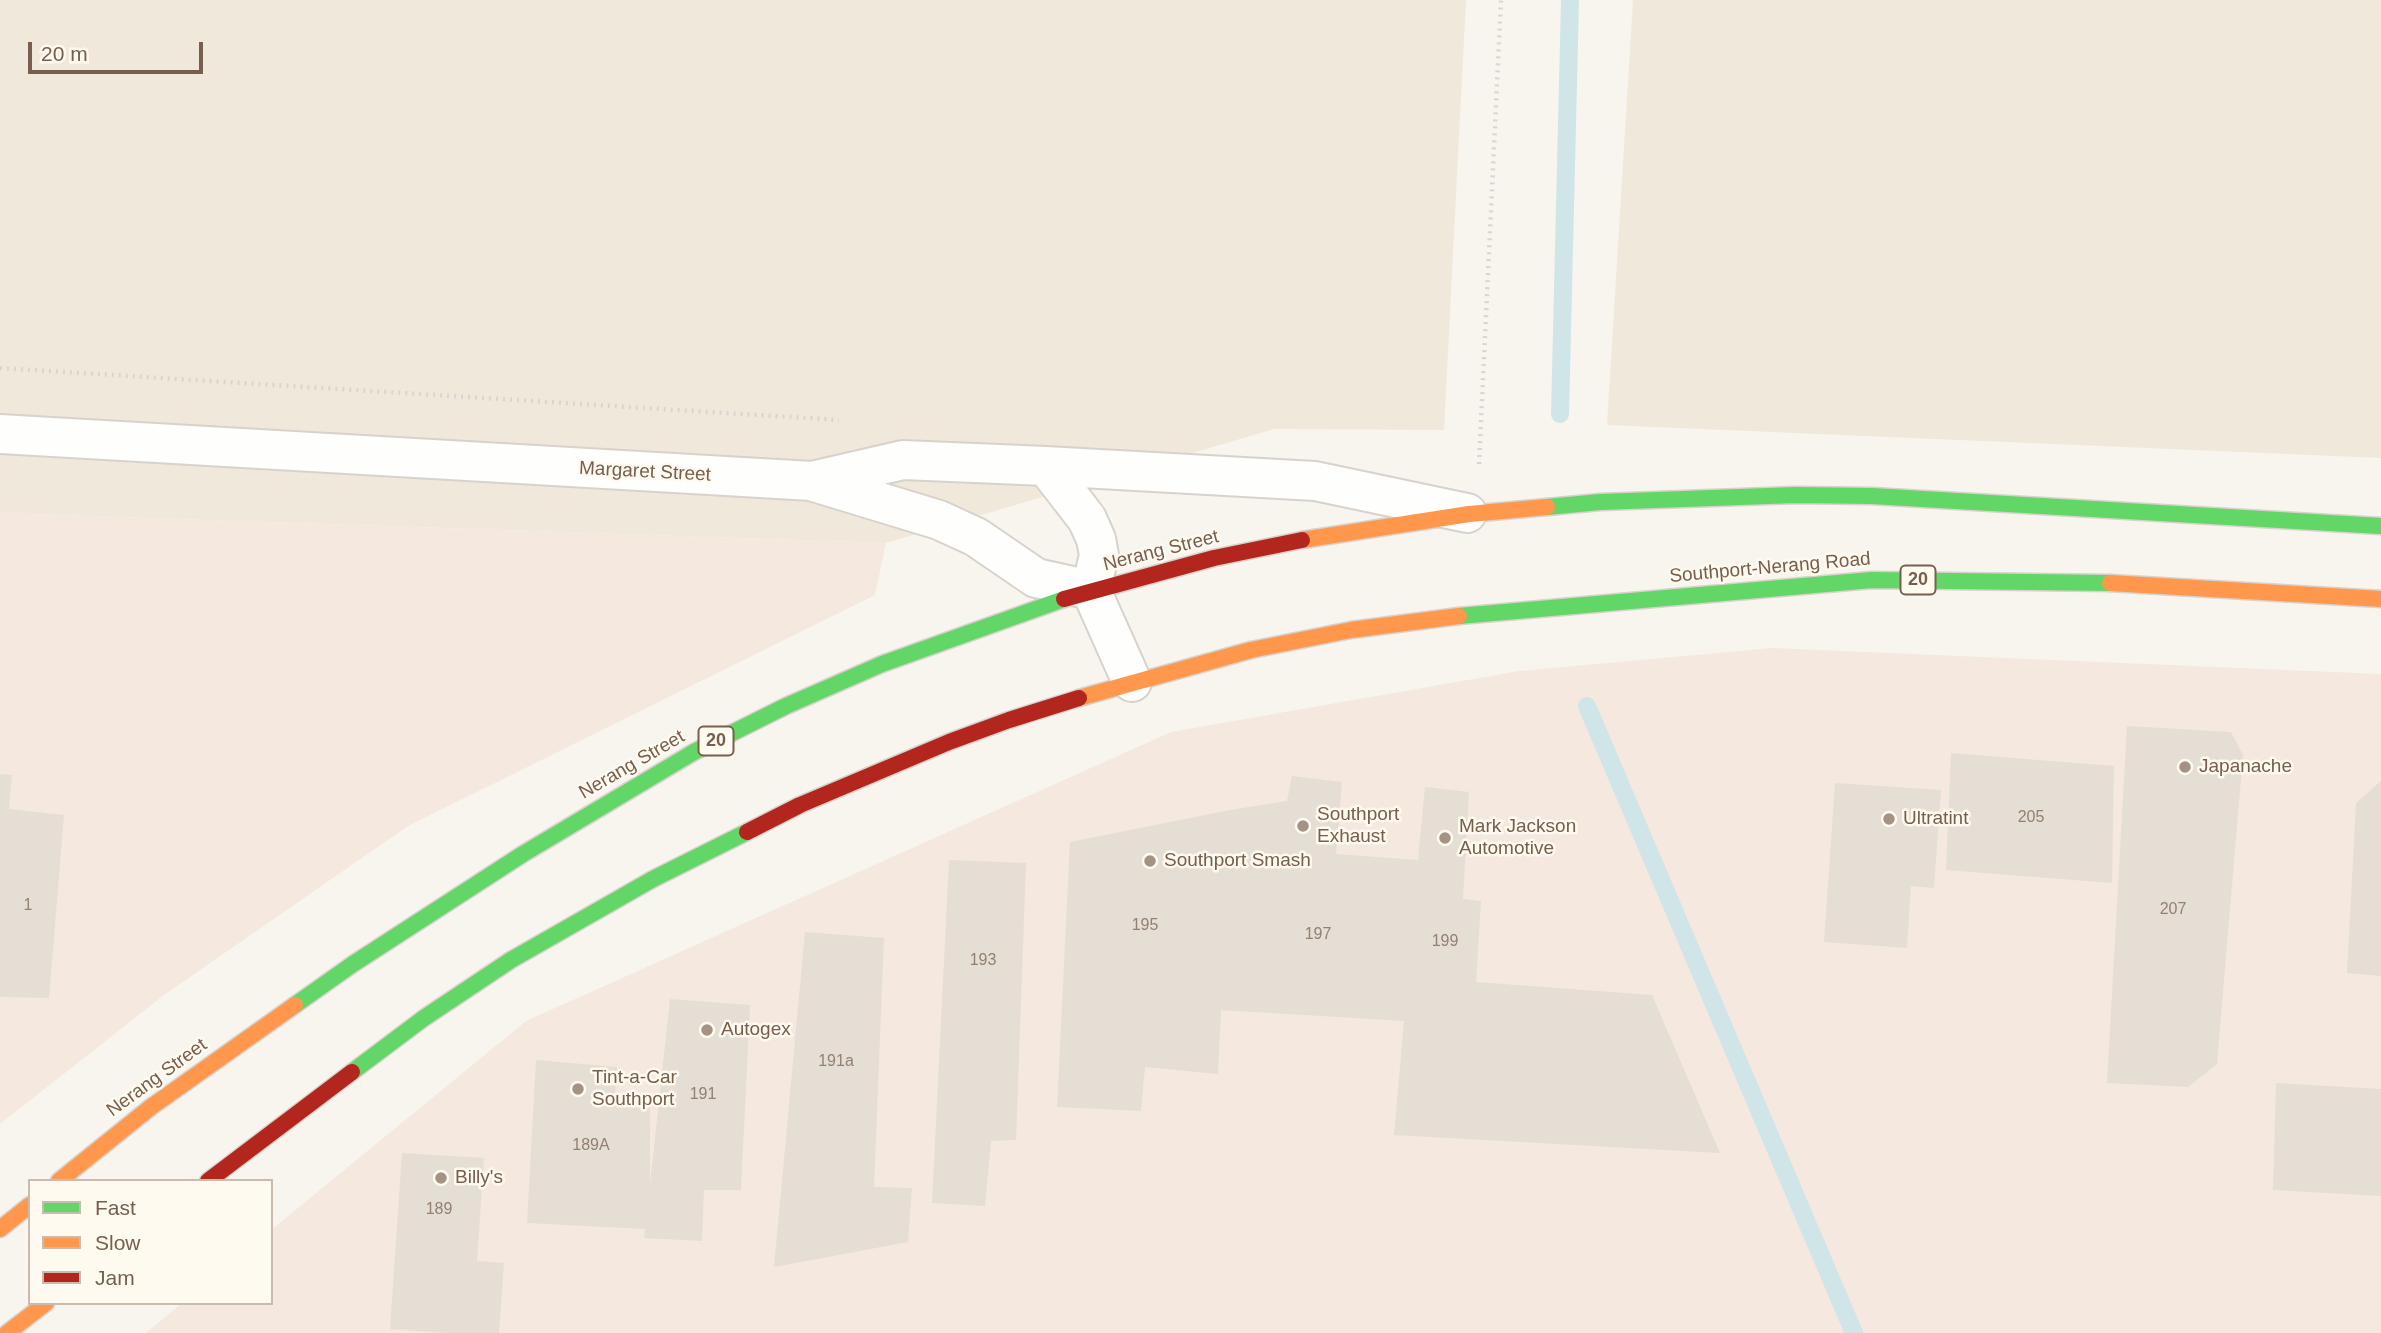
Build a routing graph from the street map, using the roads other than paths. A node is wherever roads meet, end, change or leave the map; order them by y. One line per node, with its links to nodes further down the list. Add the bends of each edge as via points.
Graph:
1 (0, 434): 3 (street, Margaret Street)
2 (1046, 466): 3 (street, Margaret Street, via 903,460); 4 (street, Margaret Street, via 1315,481); 6 (street, via 1087,519 1096,539 1099,555)
3 (813, 481): 6 (street, via 939,520 976,537 1036,578)
4 (1474, 513): 5 (main road, 20, via 1600,502 1872,496); 6 (main road, Nerang Street / 20, via 1275,545)
5 (2381, 526)
6 (1091, 590): 8 (street); 9 (main road, Nerang Street / 20, via 882,664 694,752 523,854 353,964 151,1107)
7 (2381, 599): 8 (main road, Southport-Nerang Road / 20, via 2134,583 1872,580 1457,616 1351,630 1251,650)
8 (1132, 682): 10 (main road, 20, via 949,742 800,805 653,879 511,960 424,1018)
9 (61, 1179)
10 (211, 1179)
11 (28, 1207): 12 (main road)
12 (0, 1229)
13 (43, 1305): 14 (main road)
14 (7, 1333)

